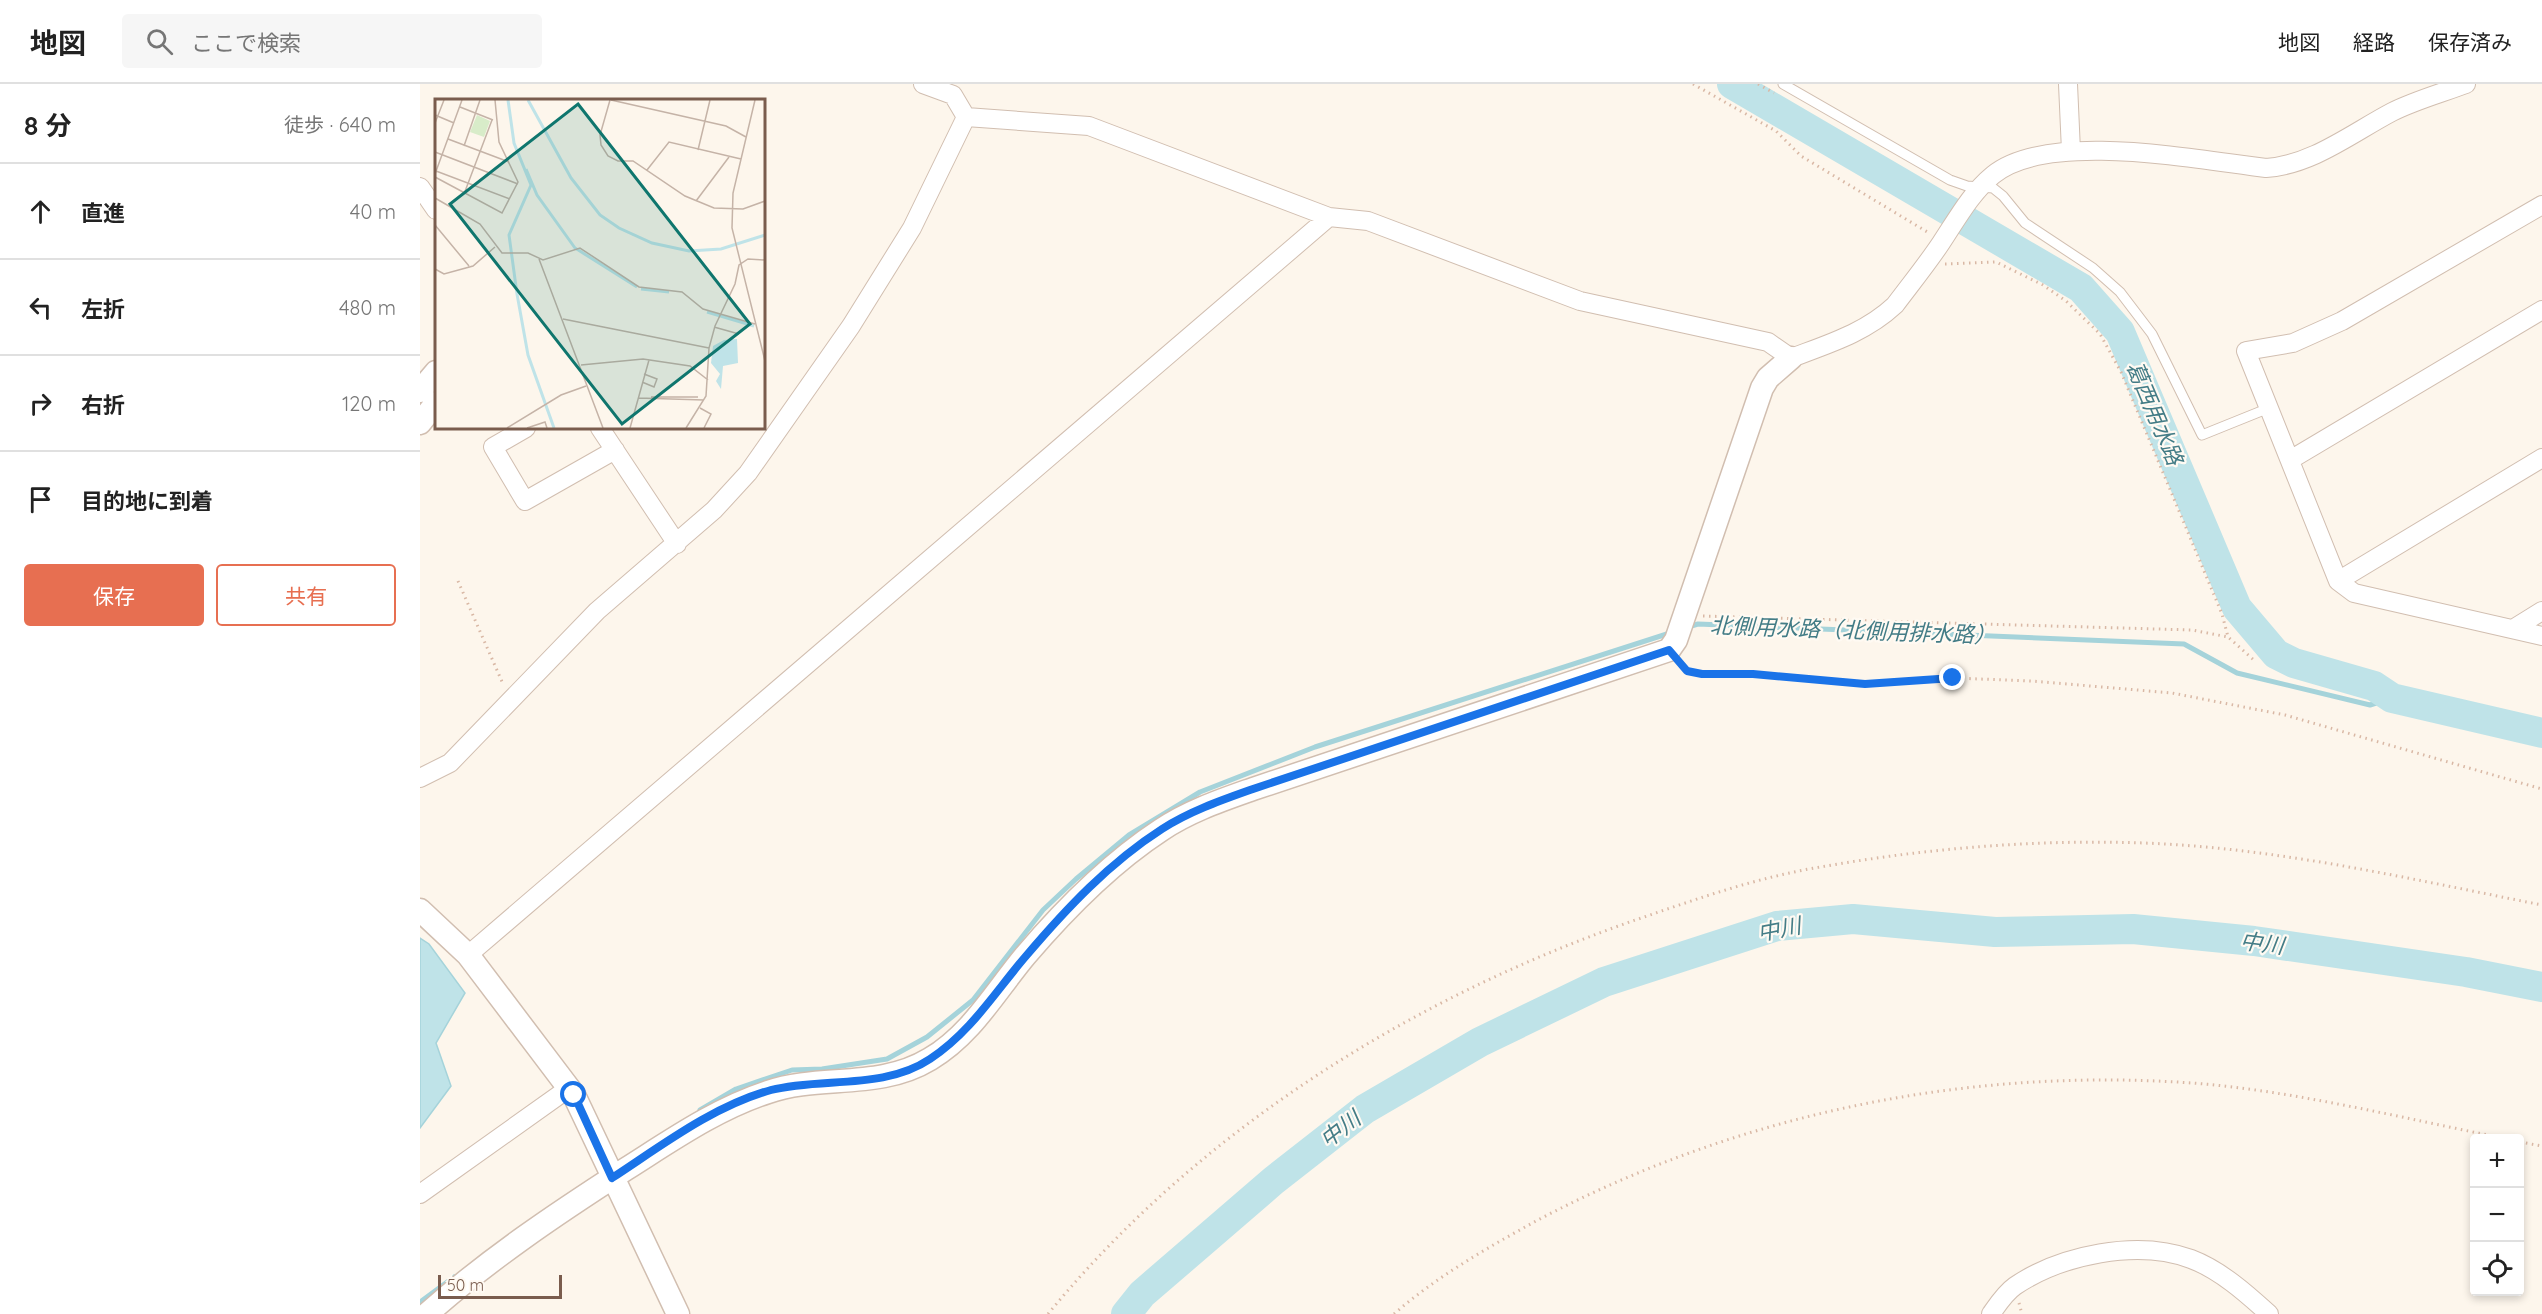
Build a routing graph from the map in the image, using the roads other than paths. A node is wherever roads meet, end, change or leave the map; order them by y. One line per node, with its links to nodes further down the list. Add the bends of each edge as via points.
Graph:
1 (922, 84): 5 (street, via 953,95)
2 (1783, 84): 7 (lane, via 1950,180 1967,186)
3 (2068, 84): 6 (street)
4 (2466, 84): 6 (street, via 2394,111 2307,158 2282,167)
5 (966, 117): 11 (street, via 1089,126); 24 (street, via 912,228 851,326 748,473)
6 (2071, 151): 7 (street, via 2022,160 2004,167)
7 (1982, 185): 13 (street, via 1939,234 1930,258 1882,318 1856,333); 17 (lane, via 2003,196 2025,223 2093,267 2120,292 2152,334 2202,435)
8 (420, 187): 9 (street)
9 (435, 209)
10 (2539, 213): 17 (street, via 2342,321 2293,343 2246,351)
11 (1329, 217): 13 (street, via 1368,221 1580,301 1768,342); 31 (street)
12 (2542, 310): 23 (street)
13 (1791, 358): 33 (street, via 1762,388 1678,631 1207,806 1162,829 1083,891 959,1037 929,1060 857,1082 771,1090 731,1106)
14 (435, 373): 15 (street)
15 (420, 391)
16 (435, 404): 18 (street)
17 (2269, 408): 23 (street)
18 (420, 423)
19 (524, 429): 21 (street, via 493,447 525,501)
20 (601, 429): 21 (street)
21 (615, 450): 24 (street)
22 (2542, 458): 25 (street)
23 (2290, 460): 25 (street)
24 (677, 544): 29 (street, via 597,611 450,763)
25 (2338, 581): 27 (street, via 2354,593)
26 (2542, 611): 27 (street)
27 (2513, 629): 28 (street)
28 (2542, 636)
29 (420, 778)
30 (420, 910): 31 (street)
31 (468, 955): 32 (street)
32 (569, 1088): 33 (street); 34 (street)
33 (609, 1171): 35 (street, via 474,1273); 36 (street)
34 (420, 1194)
35 (427, 1314)
36 (678, 1314)
37 (1991, 1314): 38 (street, via 2015,1287 2053,1268 2089,1254 2131,1250 2190,1259 2236,1286)
38 (2269, 1314)

